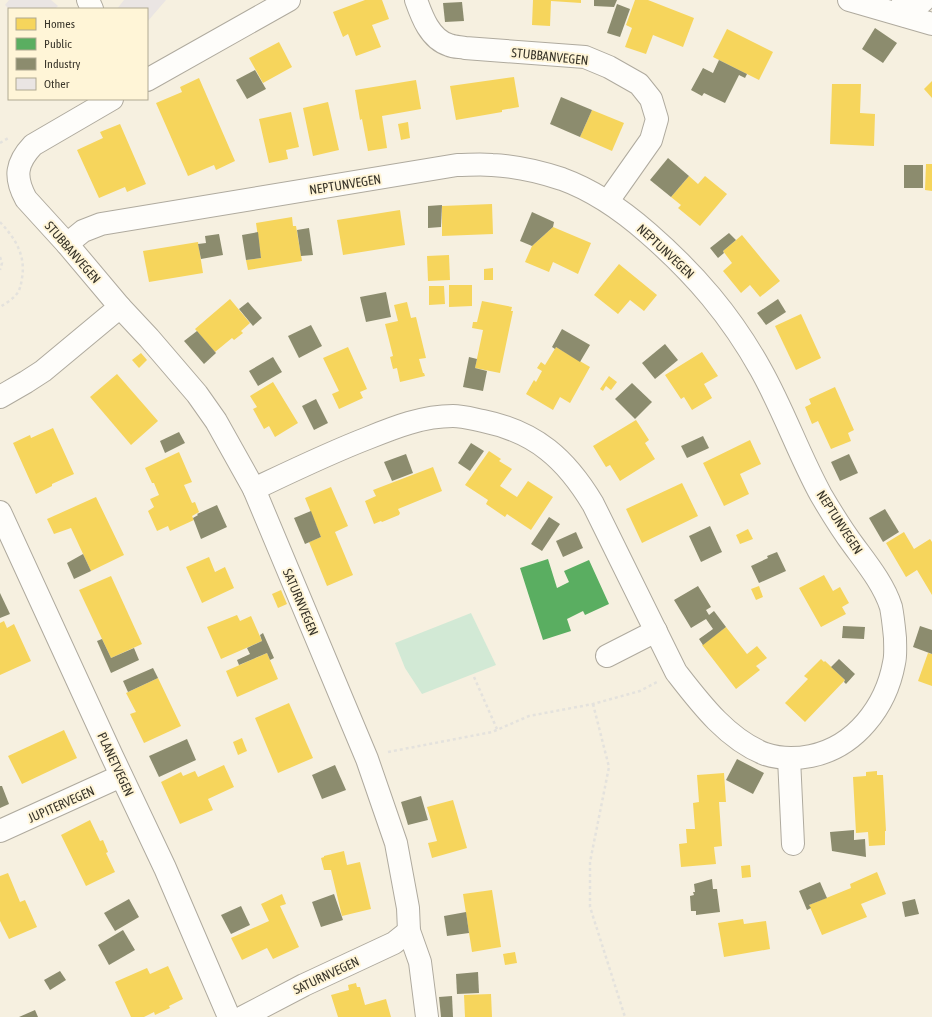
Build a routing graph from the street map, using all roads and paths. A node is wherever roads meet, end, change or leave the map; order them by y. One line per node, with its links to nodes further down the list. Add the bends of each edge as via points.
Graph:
1 (289, 0): 7 (street)
2 (416, 0): 9 (street, STUBBANVEGEN, via 428,29 436,38 448,45 585,57 639,84 650,99 657,119 651,140)
3 (849, 0): 5 (street)
4 (924, 0): 5 (street)
5 (903, 8): 6 (street)
6 (932, 24)
7 (148, 79)
8 (110, 100): 11 (street, STUBBANVEGEN, via 33,145 25,153 20,164 20,183 26,199)
9 (608, 201): 11 (street, NEPTUNVEGEN, via 564,180 537,172 492,165 457,165 101,224 83,231); 25 (street, NEPTUNVEGEN, via 688,269 733,324 762,371 821,495 882,586 891,608 895,661 889,686 870,719 856,734 839,746 823,753)
10 (0, 222): 14 (path, via 16,242 23,261 23,272 21,286 16,295)
11 (67, 244): 15 (street, STUBBANVEGEN)
12 (0, 257): 13 (path)
13 (0, 270)
14 (0, 307)
15 (120, 307): 16 (street, via 43,371); 17 (street, SATURNVEGEN, via 197,394 216,421)
16 (0, 397)
17 (254, 489): 19 (street, NEPTUNVEGEN, via 403,424 454,416 495,423 523,434 550,451 562,461 583,488); 26 (street, SATURNVEGEN)
18 (0, 512): 27 (street, PLANETVEGEN)
19 (656, 631): 20 (street); 21 (street, NEPTUNVEGEN)
20 (607, 656)
21 (676, 672): 23 (path, via 640,691); 25 (street, NEPTUNVEGEN, via 710,713 748,746 768,755)
22 (474, 677): 24 (path)
23 (593, 704): 24 (path, via 529,716); 34 (path, via 608,767 590,862 590,907)
24 (497, 729): 26 (path, via 386,752)
25 (789, 758): 29 (street)
26 (367, 759): 30 (street, SATURNVEGEN, via 396,843 408,908)
27 (121, 776): 28 (street, JUPITERVEGEN); 31 (street, PLANETVEGEN, via 165,868)
28 (0, 831)
29 (793, 844)
30 (409, 932): 32 (street, SATURNVEGEN, via 394,943); 33 (street, SATURNVEGEN, via 420,962)
31 (229, 1017)
32 (243, 1017)
33 (427, 1017)
34 (625, 1017)

